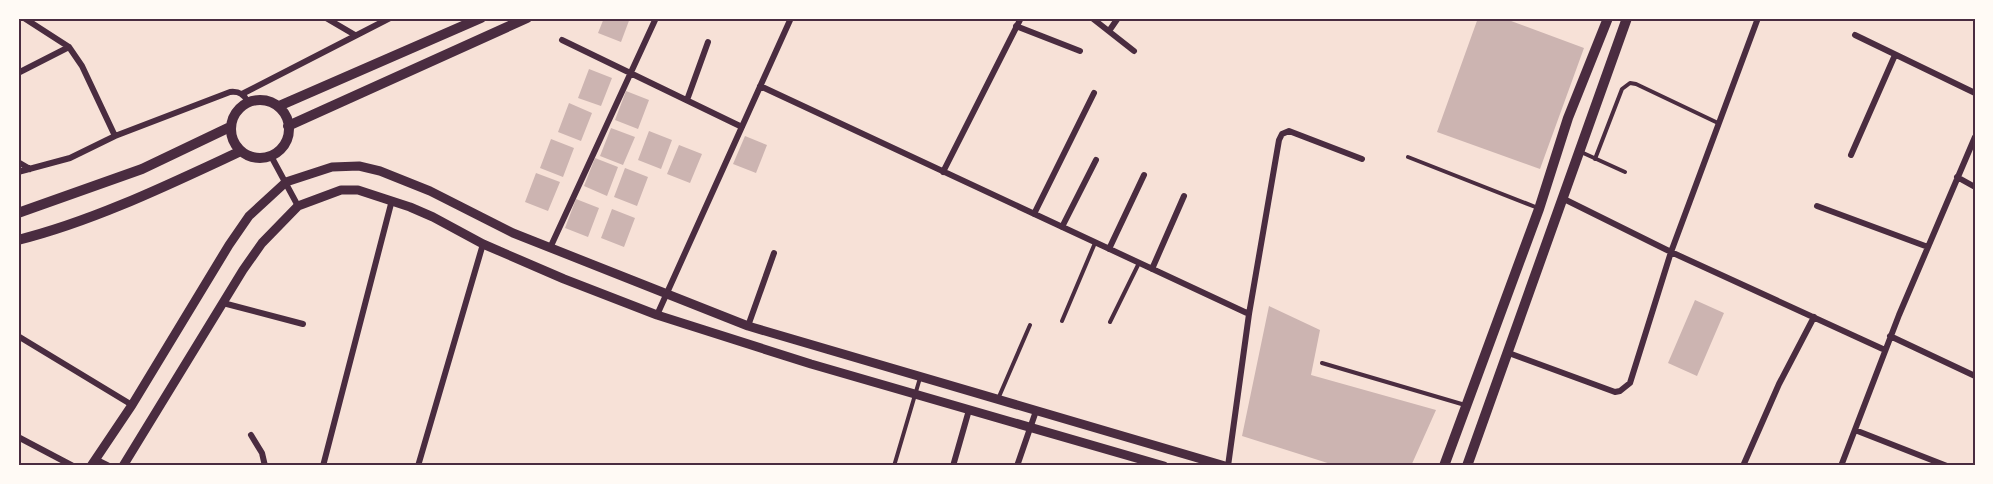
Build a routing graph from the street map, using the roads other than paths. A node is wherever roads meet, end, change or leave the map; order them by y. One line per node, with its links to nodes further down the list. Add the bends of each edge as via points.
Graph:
1 (24, 18): 20 (street)
2 (326, 18): 16 (street)
3 (390, 18): 16 (street)
4 (482, 18): 31 (main road)
5 (527, 18): 33 (main road)
6 (656, 18): 25 (street)
7 (791, 18): 26 (street)
8 (1020, 18): 14 (street)
9 (1092, 18): 15 (street)
10 (1118, 18): 15 (street)
11 (1608, 18): 60 (main road, via 1568,118)
12 (1627, 18): 39 (main road)
13 (1758, 18): 32 (street)
14 (1016, 26): 21 (street); 49 (street)
15 (1108, 31): 22 (street)
16 (355, 35): 29 (street)
17 (1855, 35): 23 (street)
18 (562, 40): 25 (street)
19 (708, 42): 30 (street)
20 (69, 47): 24 (street); 36 (street)
21 (1080, 51)
22 (1134, 51)
23 (1895, 55): 28 (street); 40 (street)
24 (18, 73)
25 (630, 73): 30 (street); 68 (street)
26 (760, 86): 35 (street); 49 (street)
27 (1094, 93): 62 (street)
28 (1975, 93)
29 (245, 98): 31 (main road); 34 (main road); 36 (street, via 237,91 230,92)
30 (687, 100): 35 (street)
31 (279, 106): 33 (main road, via 288,118)
32 (1720, 124): 44 (lane, via 1630,83 1622,89); 70 (street)
33 (288, 126): 41 (main road, via 283,147)
34 (231, 127): 38 (main road, via 234,142); 61 (main road, via 142,169)
35 (742, 127): 74 (street)
36 (115, 136): 47 (street, via 70,158)
37 (1975, 136): 52 (street)
38 (242, 151): 41 (main road, via 256,158); 64 (main road, via 154,191)
39 (1580, 152): 44 (lane); 56 (main road)
40 (1851, 155)
41 (271, 156): 53 (street)
42 (1408, 157): 60 (lane)
43 (1362, 159): 76 (street, via 1289,131 1282,134)
44 (1595, 159): 50 (lane)
45 (1096, 160): 63 (street)
46 (18, 162): 47 (street)
47 (30, 169): 48 (street)
48 (18, 172)
49 (943, 172): 62 (street)
50 (1625, 172)
51 (1144, 175): 69 (street)
52 (1957, 177): 54 (street); 67 (street)
53 (286, 182): 58 (street); 68 (street, via 332,167 359,166 380,171); 93 (street, via 249,216 229,244)
54 (1975, 188)
55 (1184, 196): 73 (street)
56 (1564, 199): 70 (street); 87 (main road)
57 (392, 200): 58 (street, via 358,190 341,190); 66 (street); 106 (street)
58 (298, 206): 75 (street, via 262,243)
59 (1817, 206): 67 (street)
60 (1539, 208): 94 (main road)
61 (18, 213)
62 (1034, 214): 63 (street)
63 (1062, 227): 65 (street)
64 (18, 240)
65 (1095, 243): 69 (street); 79 (lane)
66 (483, 244): 77 (street); 107 (street)
67 (1928, 247): 85 (street)
68 (550, 248): 74 (street)
69 (1109, 249): 72 (street)
70 (1671, 252): 78 (street); 87 (street, via 1626,388 1615,392)
71 (774, 253): 82 (street)
72 (1139, 263): 73 (street); 80 (lane)
73 (1152, 269): 76 (street)
74 (666, 294): 77 (street); 82 (street)
75 (223, 303): 81 (street); 104 (street)
76 (1249, 314): 112 (street)
77 (657, 315): 91 (street)
78 (1814, 317): 86 (street); 115 (street)
79 (1062, 321)
80 (1110, 322)
81 (303, 324)
82 (748, 326): 90 (street)
83 (1030, 326): 92 (lane)
84 (18, 336): 93 (street)
85 (1890, 336): 86 (street); 89 (street)
86 (1885, 350): 98 (street)
87 (1506, 352): 114 (main road)
88 (1322, 363): 94 (lane)
89 (1975, 376)
90 (920, 377): 91 (lane); 92 (street)
91 (915, 394): 95 (street); 108 (lane)
92 (998, 400): 96 (street)
93 (132, 405): 101 (street)
94 (1466, 405): 113 (main road)
95 (969, 410): 97 (street); 109 (street)
96 (1036, 411): 97 (street); 112 (street)
97 (1031, 426): 110 (street); 111 (street)
98 (1855, 430): 116 (street); 117 (street)
99 (252, 435): 105 (street)
100 (18, 437): 102 (street)
101 (93, 463): 103 (street)
102 (73, 466)
103 (110, 466)
104 (123, 466)
105 (265, 466)
106 (322, 466)
107 (418, 466)
108 (894, 466)
109 (953, 466)
110 (1017, 466)
111 (1164, 466)
112 (1226, 466)
113 (1444, 466)
114 (1467, 466)
115 (1743, 466)
116 (1841, 466)
117 (1947, 466)

